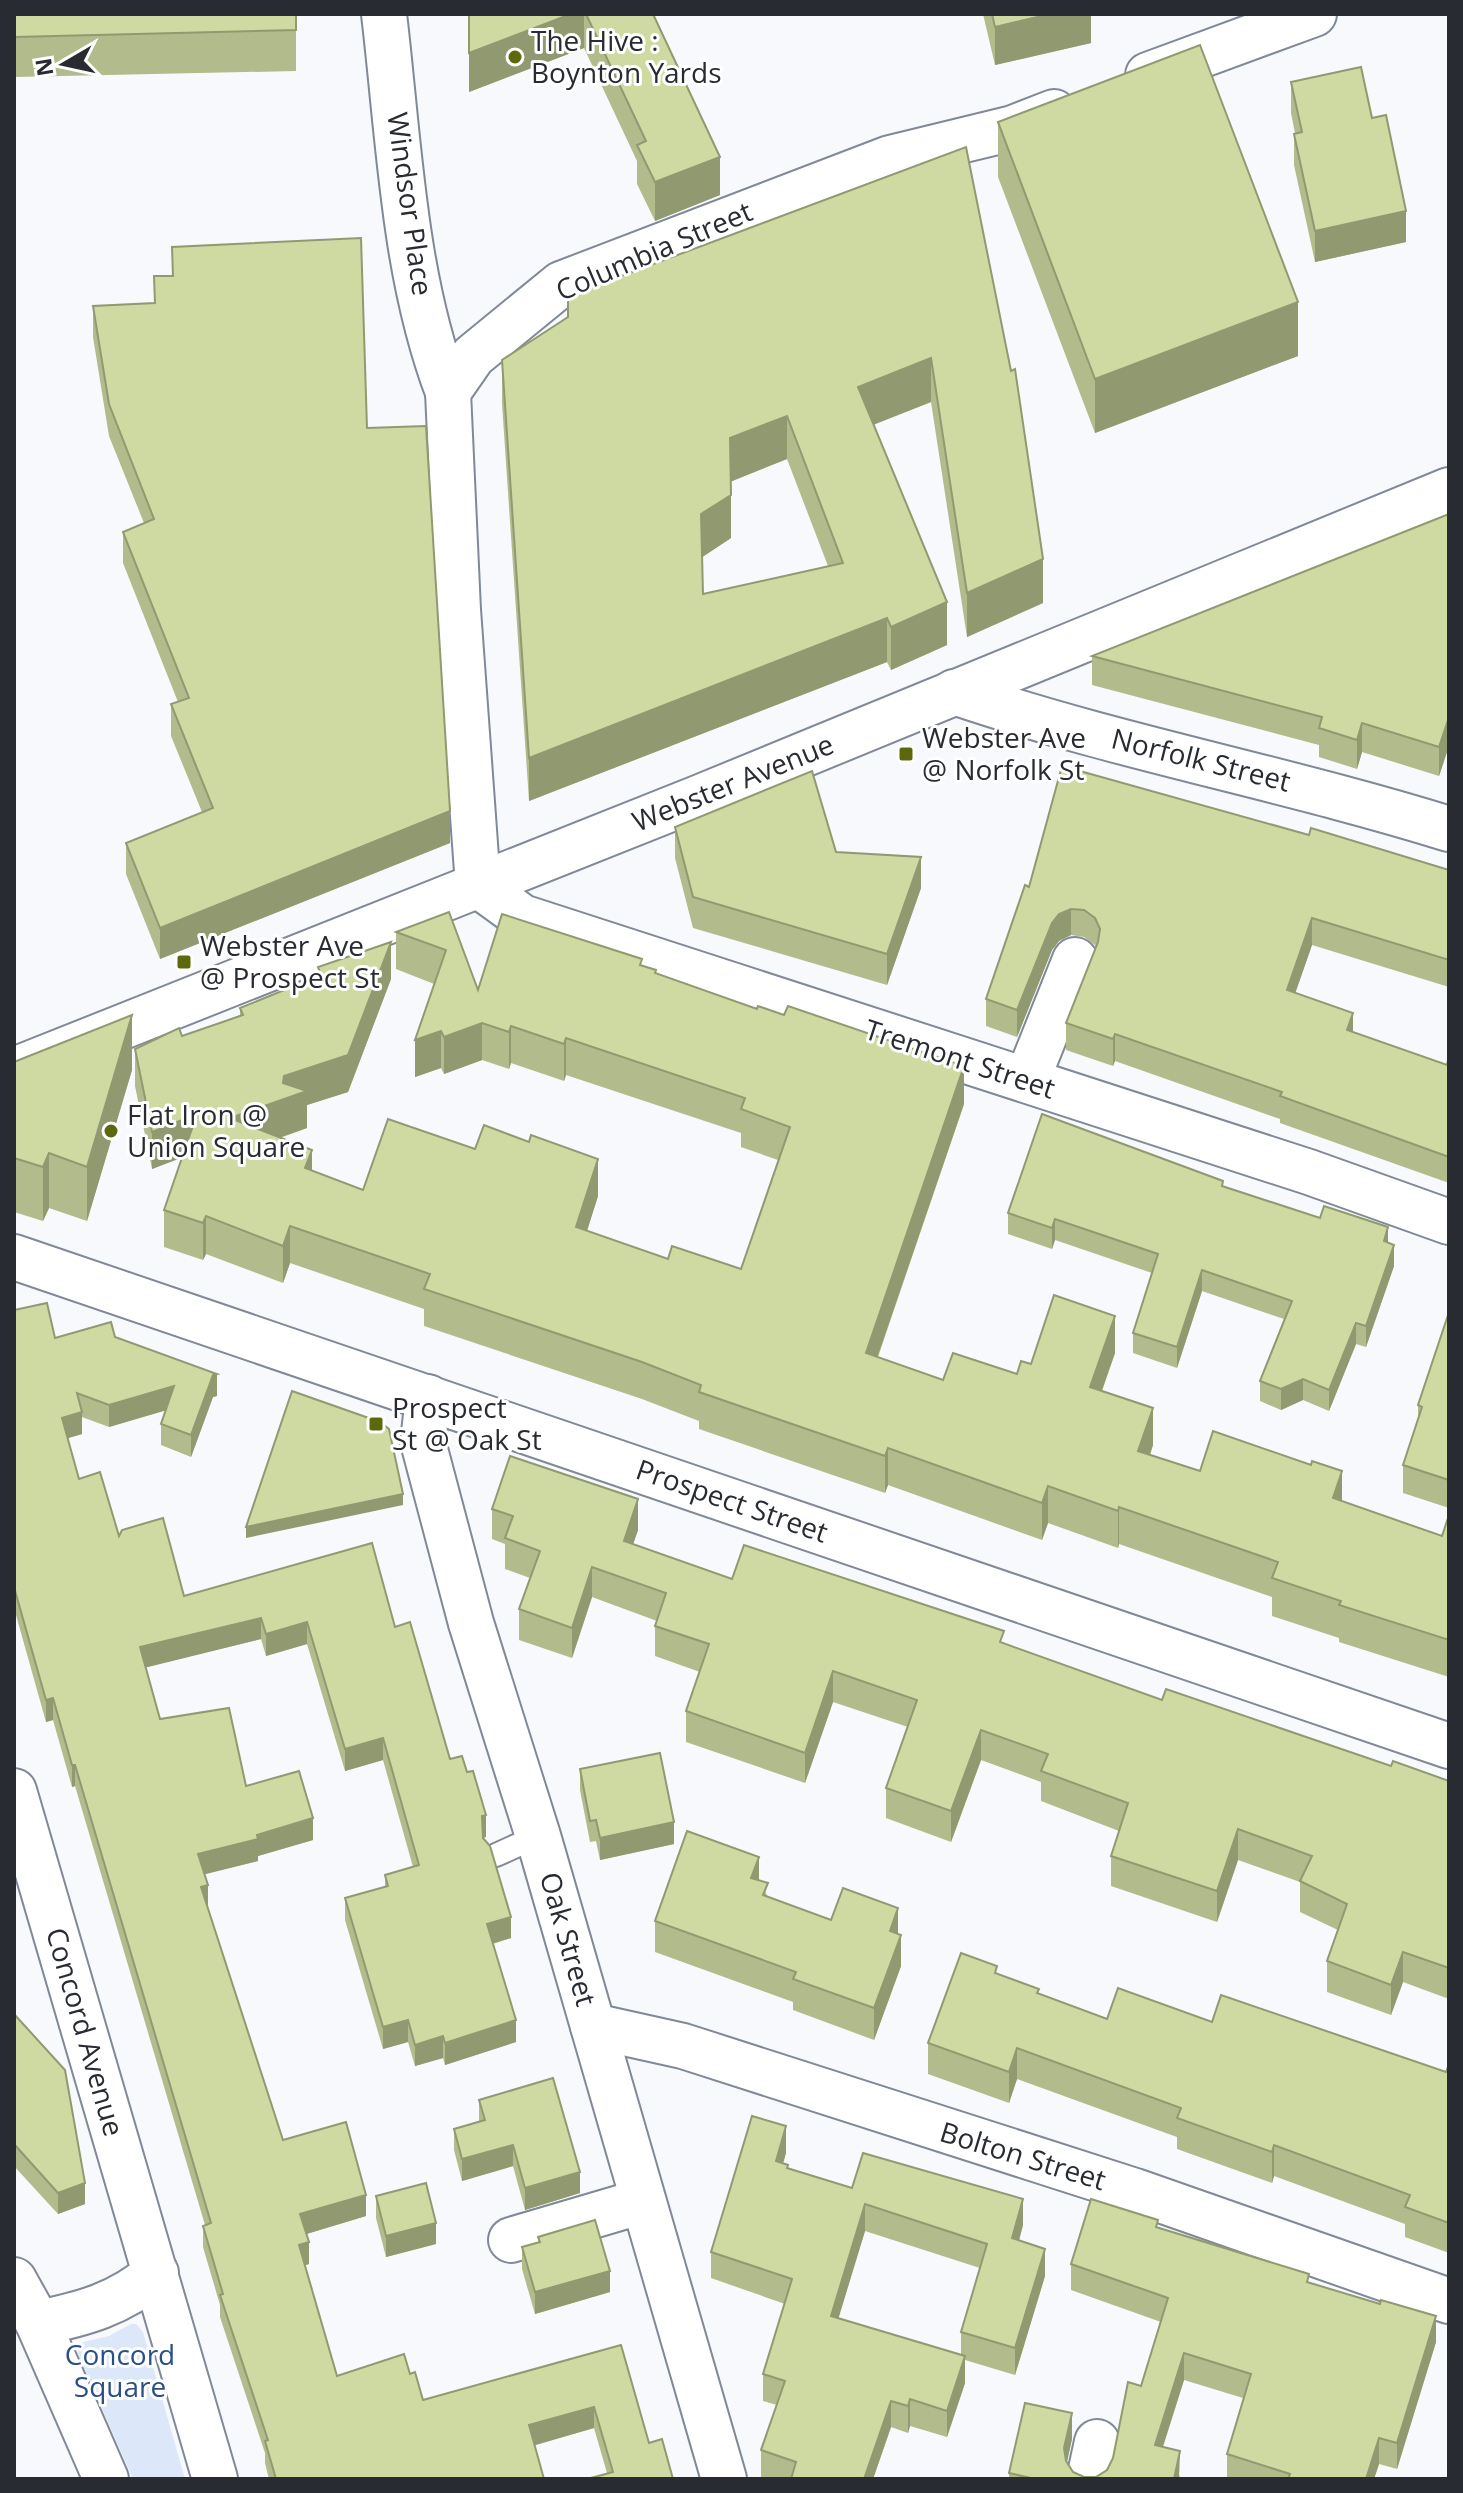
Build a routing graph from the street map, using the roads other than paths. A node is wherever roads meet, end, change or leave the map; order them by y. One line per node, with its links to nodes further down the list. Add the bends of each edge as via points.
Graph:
1 (384, 14): 3 (street, Windsor Place, via 415,263 435,358)
2 (1314, 14): 3 (street, Columbia Street, via 1013,128 890,158 561,284 473,356)
3 (448, 392): 7 (street)
4 (1449, 490): 5 (street, Webster Avenue)
5 (954, 692): 6 (street, Norfolk Street, via 1018,714 1345,797); 7 (street, Webster Avenue)
6 (1449, 829)
7 (478, 885): 9 (street, Webster Avenue); 10 (street, Tremont Street, via 522,917)
8 (1075, 960): 10 (street)
9 (14, 1070)
10 (1027, 1080): 11 (street, Tremont Street)
11 (1449, 1222)
12 (14, 1257): 13 (street, Prospect Street)
13 (428, 1397): 14 (street, Prospect Street); 16 (street, Oak Street, via 423,1442 471,1623)
14 (1449, 1746)
15 (14, 1791): 21 (street, Concord Avenue)
16 (538, 1836): 17 (lane); 18 (street, Oak Street)
17 (496, 1855)
18 (593, 2026): 19 (street, Oak Street); 23 (street, Bolton Street, via 683,2046 1135,2191)
19 (643, 2201): 20 (street); 27 (street, Oak Street)
20 (511, 2240)
21 (156, 2273): 24 (street, via 101,2308); 26 (street, Concord Avenue)
22 (14, 2280): 24 (street)
23 (1449, 2301)
24 (38, 2323): 25 (street)
25 (106, 2479)
26 (215, 2479)
27 (724, 2479)

